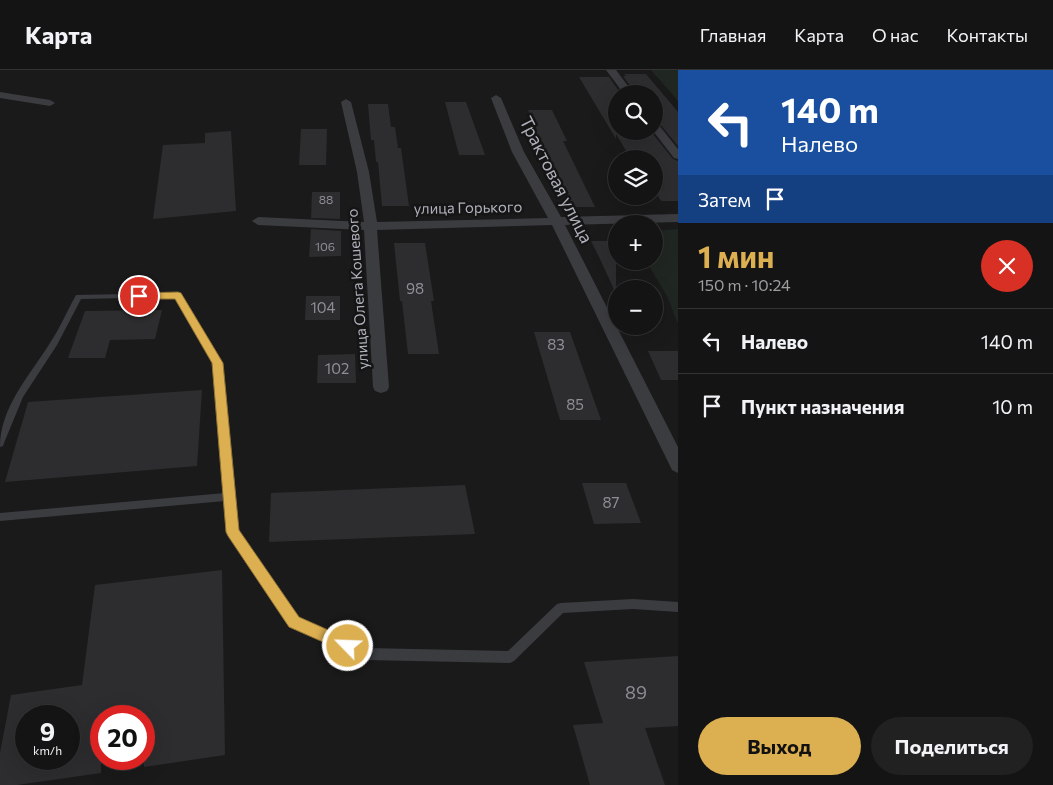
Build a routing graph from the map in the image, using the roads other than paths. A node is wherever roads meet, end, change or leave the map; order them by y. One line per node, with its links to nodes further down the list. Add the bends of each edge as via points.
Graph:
1 (611, 70): 2 (street)
2 (622, 85)
3 (0, 95): 6 (street)
4 (496, 98): 11 (street, Трактовая улица, via 518,152)
5 (346, 102): 12 (street, улица Олега Кошевого, via 358,140)
6 (50, 103)
7 (663, 137): 8 (street)
8 (678, 156)
9 (678, 218): 11 (street, улица Горького)
10 (258, 222): 12 (street, улица Горького)
11 (557, 222): 12 (street, улица Горького); 15 (street, Трактовая улица)
12 (372, 226): 13 (street, улица Олега Кошевого)
13 (381, 387)
14 (0, 443): 16 (lane, via 19,396 80,297 178,296 218,363)
15 (678, 465)
16 (230, 498): 17 (lane); 18 (lane, via 232,532 294,622 366,654 510,657 561,608 633,604)
17 (0, 517)
18 (678, 607)

